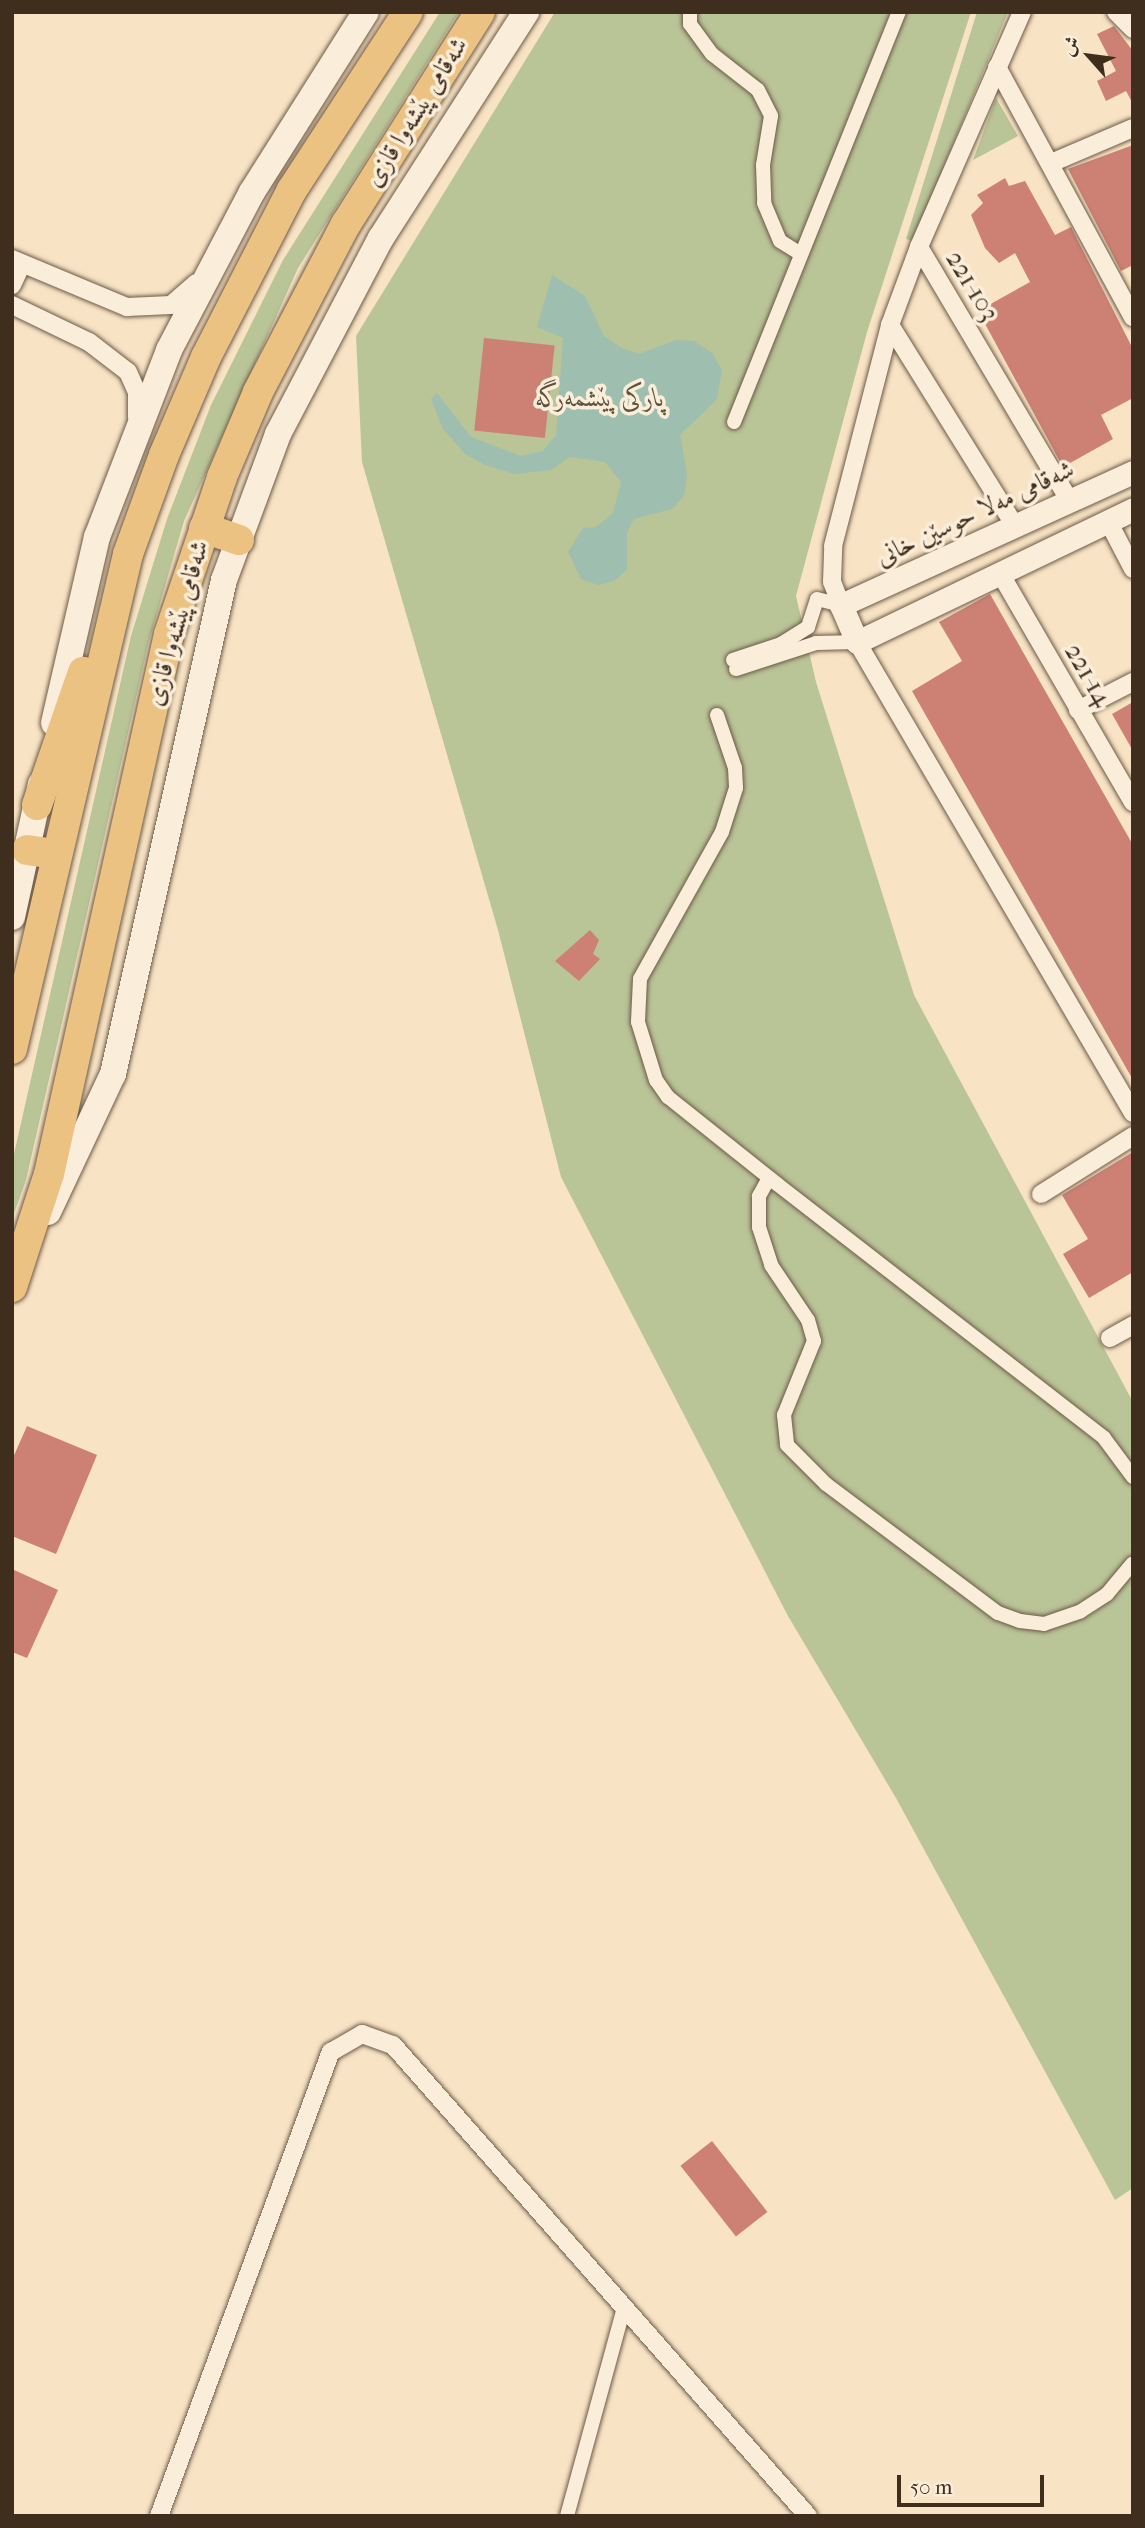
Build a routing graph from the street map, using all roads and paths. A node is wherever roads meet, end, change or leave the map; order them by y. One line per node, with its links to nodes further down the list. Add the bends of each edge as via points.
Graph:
1 (366, 12): 13 (main road)
2 (408, 12): 32 (highway, via 292,190 212,345)
3 (480, 12): 29 (highway, شەقامی پێشەوا قازی, via 346,224 258,392)
4 (526, 12): 30 (main road, via 381,238 278,435)
5 (690, 12): 15 (street, via 690,24 712,54 758,90 771,116 763,165 764,203 780,241)
6 (899, 12): 15 (street)
7 (1022, 12): 10 (street, 221-103)
8 (1116, 12): 9 (street)
9 (1133, 29)
10 (997, 67): 12 (street); 14 (street, 221-103)
11 (1133, 128): 12 (street)
12 (1051, 163): 18 (street)
13 (234, 224): 16 (street, via 197,282 161,308 104,301); 23 (main road, via 169,349)
14 (919, 247): 21 (street); 25 (street, 221-103)
15 (799, 253): 22 (street)
16 (17, 261): 17 (street)
17 (12, 285)
18 (1125, 285): 20 (street)
19 (12, 304): 23 (street, via 89,342 128,372 138,407)
20 (1133, 317)
21 (890, 325): 28 (street); 35 (street, via 833,545 832,582)
22 (734, 422)
23 (130, 446): 41 (main road, via 86,573)
24 (1133, 472): 25 (street, شەقامی مەلا حوسێن خانی)
25 (1069, 500): 28 (street, شەقامی مەلا حوسێن خانی)
26 (1133, 509): 27 (street)
27 (1108, 521): 33 (street); 34 (street)
28 (1014, 526): 31 (street, شەقامی مەلا حوسێن خانی)
29 (204, 528): 30 (highway); 49 (highway, شەقامی پێشەوا قازی, via 169,634 49,1174)
30 (239, 540): 49 (main road, via 224,580 113,1074)
31 (984, 542): 34 (street); 35 (street, شەقامی مەلا حوسێن خانی)
32 (128, 554): 41 (highway); 42 (highway)
33 (1133, 569)
34 (1000, 573): 36 (street); 38 (street, 221-14)
35 (841, 605): 36 (street); 36 (street, via 817,599 808,627 781,645 734,665 816,643)
36 (857, 642): 45 (street)
37 (1133, 682): 38 (street)
38 (1078, 710): 40 (street, 221-14)
39 (717, 715): 47 (street, via 735,768 736,788 722,832 640,979 638,1022 656,1080 668,1097)
40 (1133, 802)
41 (37, 805): 42 (main road)
42 (41, 852): 43 (main road); 44 (highway)
43 (12, 917)
44 (12, 1049)
45 (1133, 1113)
46 (1133, 1136): 48 (street)
47 (769, 1178): 52 (street, via 1104,1438); 53 (street, via 759,1196 759,1227 771,1265 808,1320 814,1341 784,1415 788,1445 826,1484 1009,1617 1044,1624 1081,1611 1107,1594)
48 (1041, 1194)
49 (13, 1285)
50 (1133, 1325): 51 (street)
51 (1110, 1338)
52 (1133, 1477)
53 (1133, 1563)
54 (624, 2307): 55 (street, via 393,2045 362,2034 331,2052); 56 (street); 57 (street)
55 (159, 2516)
56 (567, 2516)
57 (808, 2516)

